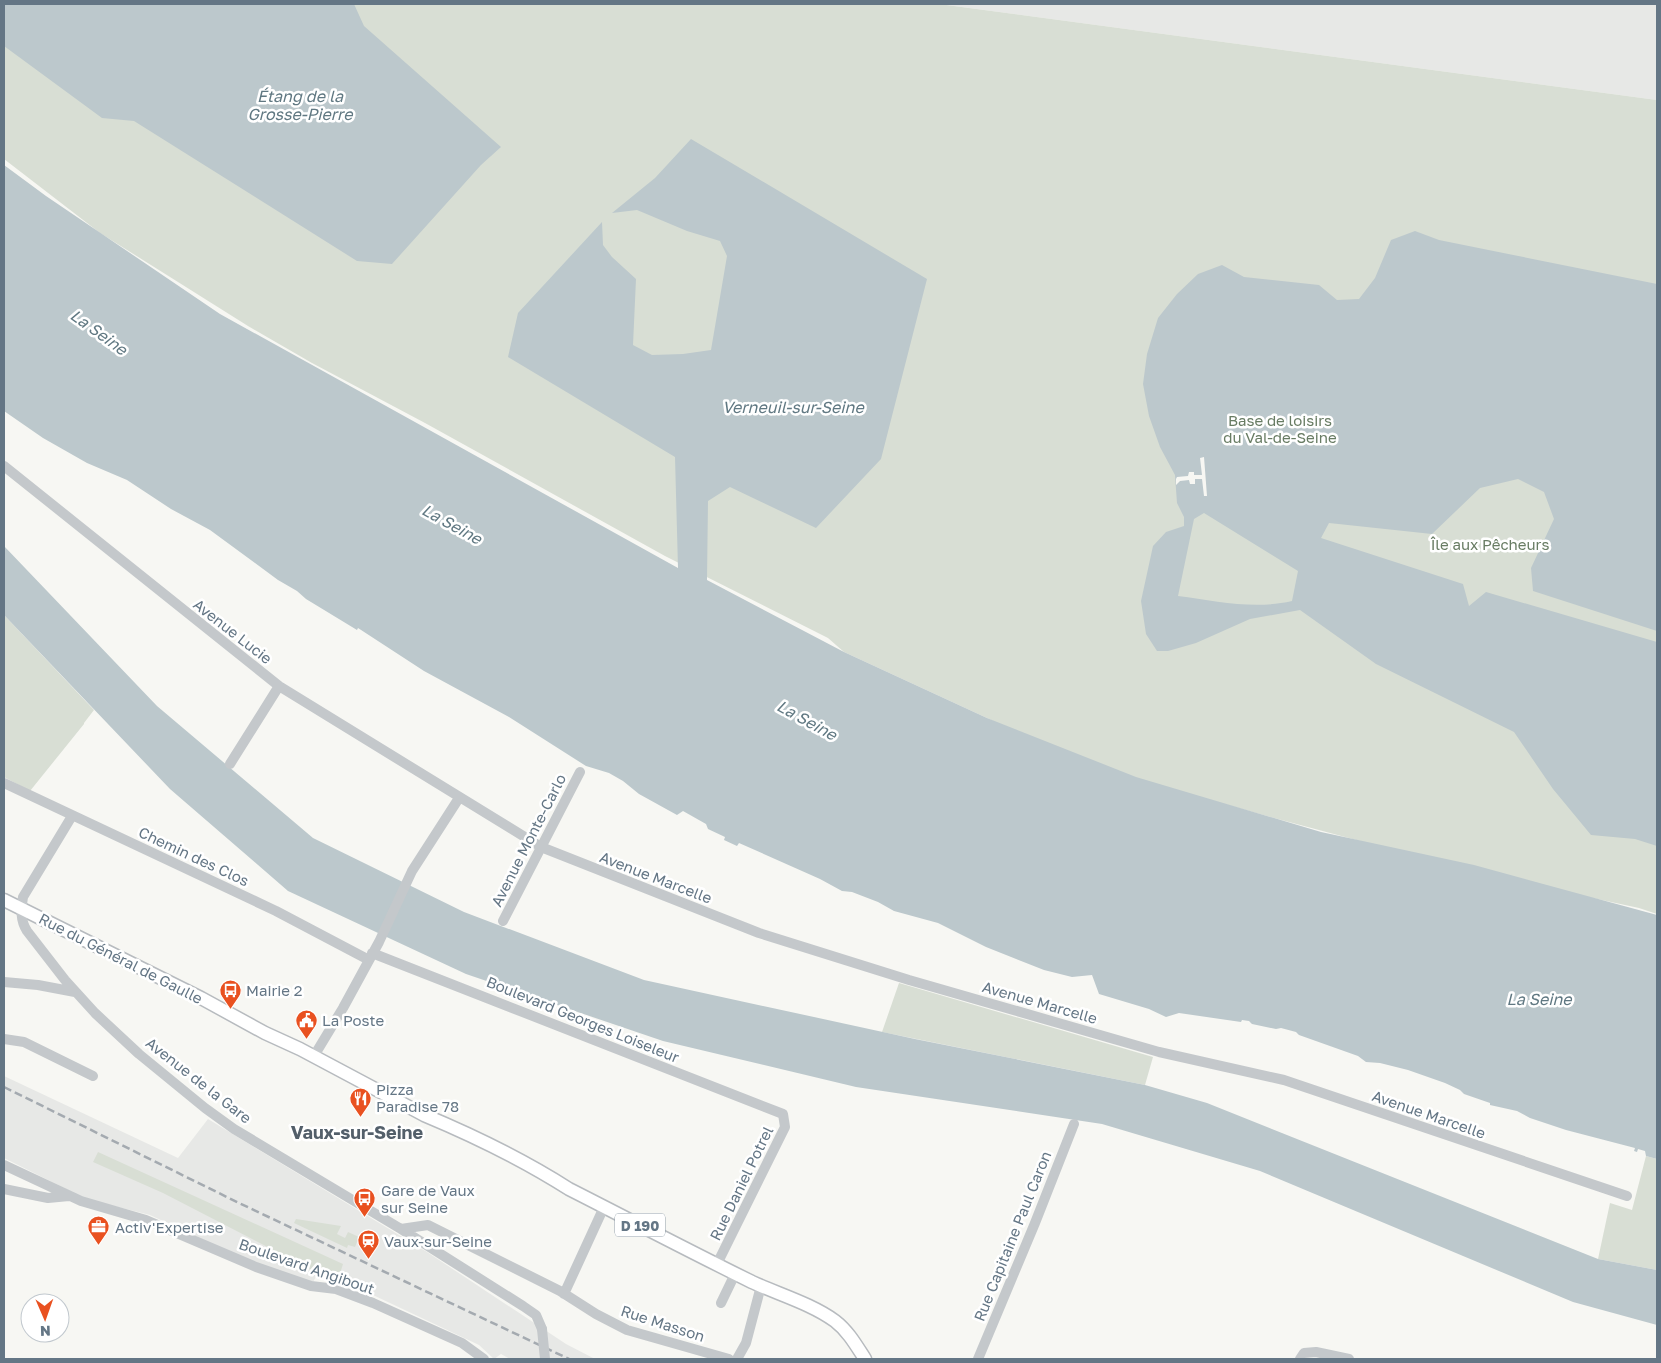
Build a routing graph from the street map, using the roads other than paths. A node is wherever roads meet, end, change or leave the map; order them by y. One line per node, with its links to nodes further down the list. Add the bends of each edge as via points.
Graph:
1 (4, 466): 2 (street, Avenue Lucie)
2 (279, 686): 3 (street); 6 (street, Avenue Lucie)
3 (230, 764)
4 (580, 772): 8 (street, Avenue Monte-Carlo)
5 (4, 782): 7 (street, Chemin des Clos)
6 (459, 798): 8 (street, Avenue Marcelle); 12 (street, via 412,872)
7 (72, 816): 10 (street, via 23,897); 12 (street, Chemin des Clos)
8 (541, 847): 11 (street, Avenue Monte-Carlo); 23 (street, Avenue Marcelle, via 759,933 1159,1052 1284,1080)
9 (4, 900): 10 (main road, Rue du Général de Gaulle / D 190)
10 (21, 909): 14 (street, Avenue de la Gare, via 27,931); 16 (main road, Rue du Général de Gaulle / D 190)
11 (504, 921)
12 (370, 956): 16 (street); 18 (street, Boulevard Georges Loiseleur)
13 (4, 982): 14 (street)
14 (75, 992): 25 (street, Avenue de la Gare, via 139,1054 205,1108 234,1129)
15 (4, 1039): 17 (street, via 24,1042)
16 (314, 1056): 24 (main road, Rue du Général de Gaulle / D 190)
17 (94, 1076)
18 (783, 1114): 26 (street, Rue Daniel Potrel, via 786,1127)
19 (1074, 1124): 36 (street, Rue Capitaine Paul Caron)
20 (4, 1165): 22 (street, Boulevard Angibout)
21 (4, 1189): 22 (street, via 48,1198)
22 (70, 1196): 31 (street, Boulevard Angibout, via 146,1220 256,1267 310,1286 346,1292 462,1343)
23 (1627, 1196)
24 (604, 1207): 26 (main road, Rue du Général de Gaulle / D 190); 29 (street)
25 (401, 1229): 29 (street, Rue Masson, via 428,1225); 32 (street, Avenue de la Gare, bridge, via 532,1312 542,1329)
26 (717, 1264): 27 (main road, Rue du Général de Gaulle / D 190)
27 (735, 1274): 28 (main road, Rue du Général de Gaulle / D 190); 30 (street)
28 (761, 1286): 34 (street, via 746,1343); 35 (main road, Rue du Général de Gaulle / D 190, via 834,1320 850,1334)
29 (564, 1294): 33 (street, Rue Masson, via 627,1330)
30 (721, 1303)
31 (484, 1359)
32 (545, 1359)
33 (729, 1359)
34 (737, 1359)
35 (865, 1359)
36 (978, 1359)
37 (1300, 1359): 38 (street, via 1304,1353 1316,1352)
38 (1349, 1359)

